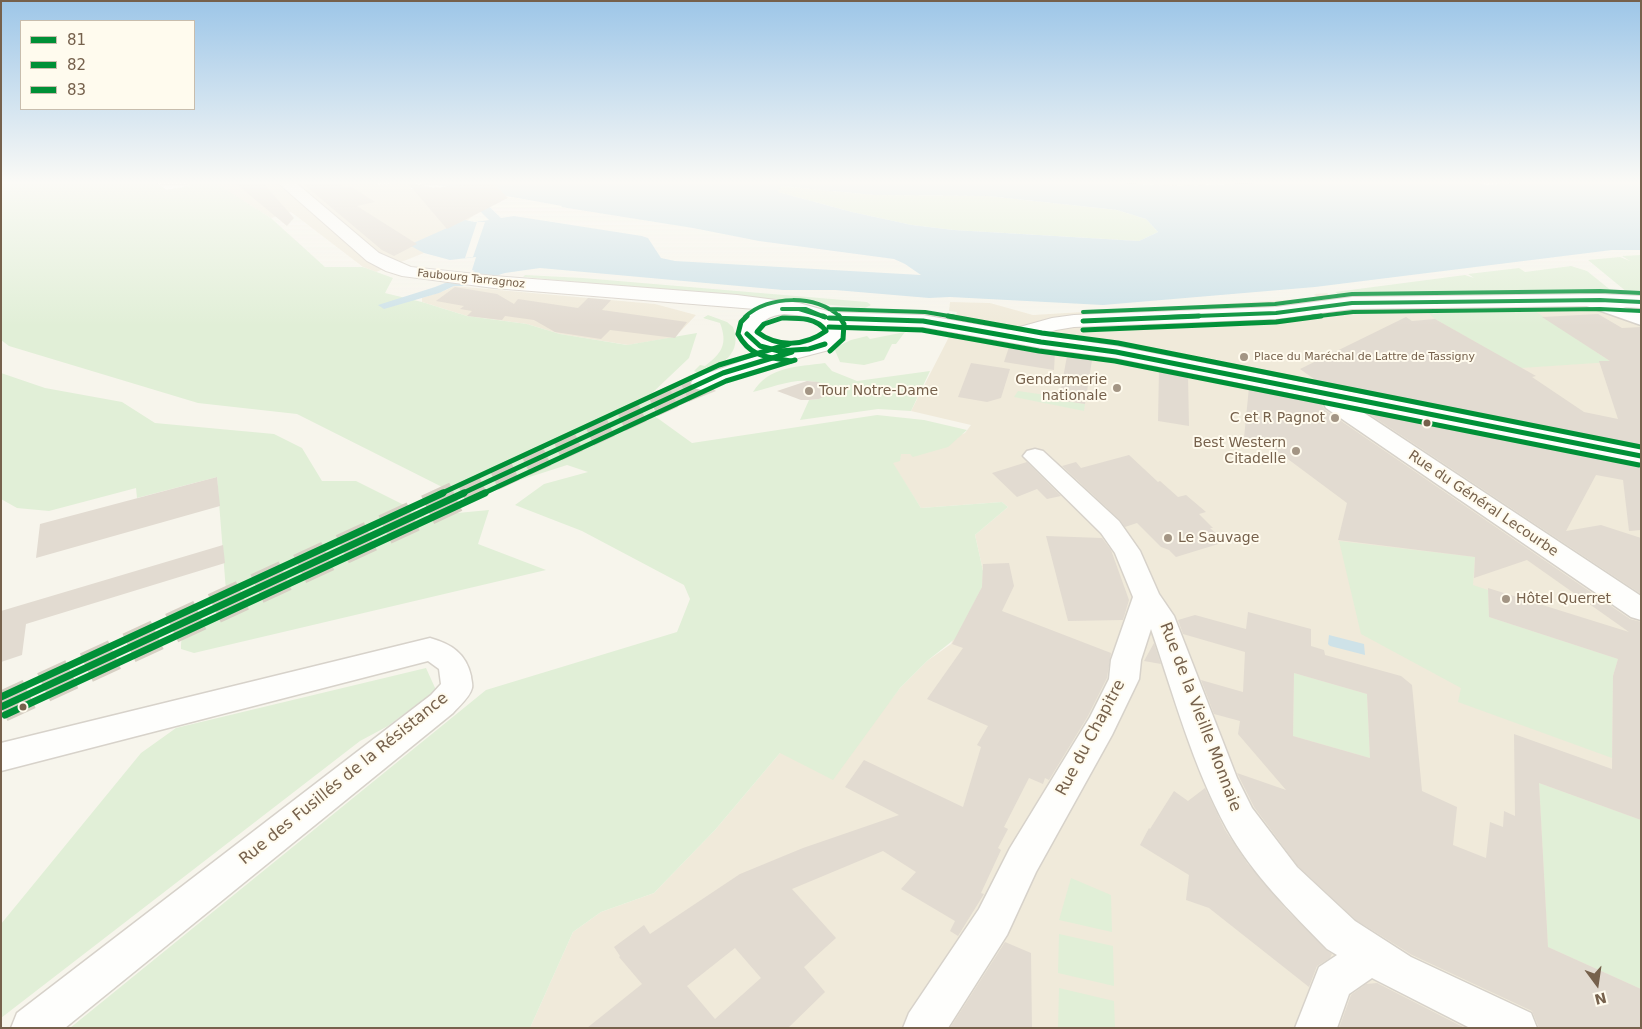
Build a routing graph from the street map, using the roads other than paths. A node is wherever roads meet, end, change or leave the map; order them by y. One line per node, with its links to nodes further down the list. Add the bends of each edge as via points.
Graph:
1 (342, 230): 2 (main road, Faubourg Tarragnoz, via 373,256 409,272)
2 (657, 295): 5 (main road, Faubourg Tarragnoz); 10 (main road, Faubourg Tarragnoz, via 728,314 739,320)
3 (1587, 300): 4 (main road); 7 (street); 9 (main road, via 1352,303 1276,312 1074,321 1052,324 1027,333)
4 (1641, 302)
5 (789, 308): 6 (main road, Faubourg Tarragnoz, via 812,310); 10 (main road, via 766,312 750,322)
6 (829, 318): 8 (main road, Faubourg Tarragnoz); 11 (main road, via 835,324)
7 (1641, 319)
8 (923, 321): 9 (main road); 11 (main road)
9 (993, 332): 15 (main road, via 1116,352)
10 (748, 333): 12 (main road, Faubourg Tarragnoz, via 767,349); 13 (main road)
11 (832, 338): 12 (main road, via 813,349)
12 (792, 352): 13 (main road)
13 (723, 373): 14 (main road)
14 (702, 383)
15 (1330, 394): 17 (main road); 19 (street, Rue du Général Lecourbe, via 1334,403)
16 (1035, 456): 18 (street, via 1110,527 1127,551)
17 (1641, 456)
18 (1147, 597): 21 (street, Rue de la Vieille Monnaie, via 1160,616 1221,781 1240,819 1284,879 1341,935); 23 (street, Rue du Chapitre, via 1126,660 1124,678 1101,726 1023,860 993,922)
19 (1641, 610)
20 (1, 757): 22 (street, Rue des Fusillés de la Résistance, via 430,649 446,656 454,669 457,687 442,704)
21 (1372, 954): 24 (street, via 1333,981); 25 (street, Rue de la Vieille Monnaie)
22 (32, 1028)
23 (924, 1028)
24 (1316, 1028)
25 (1516, 1028)

